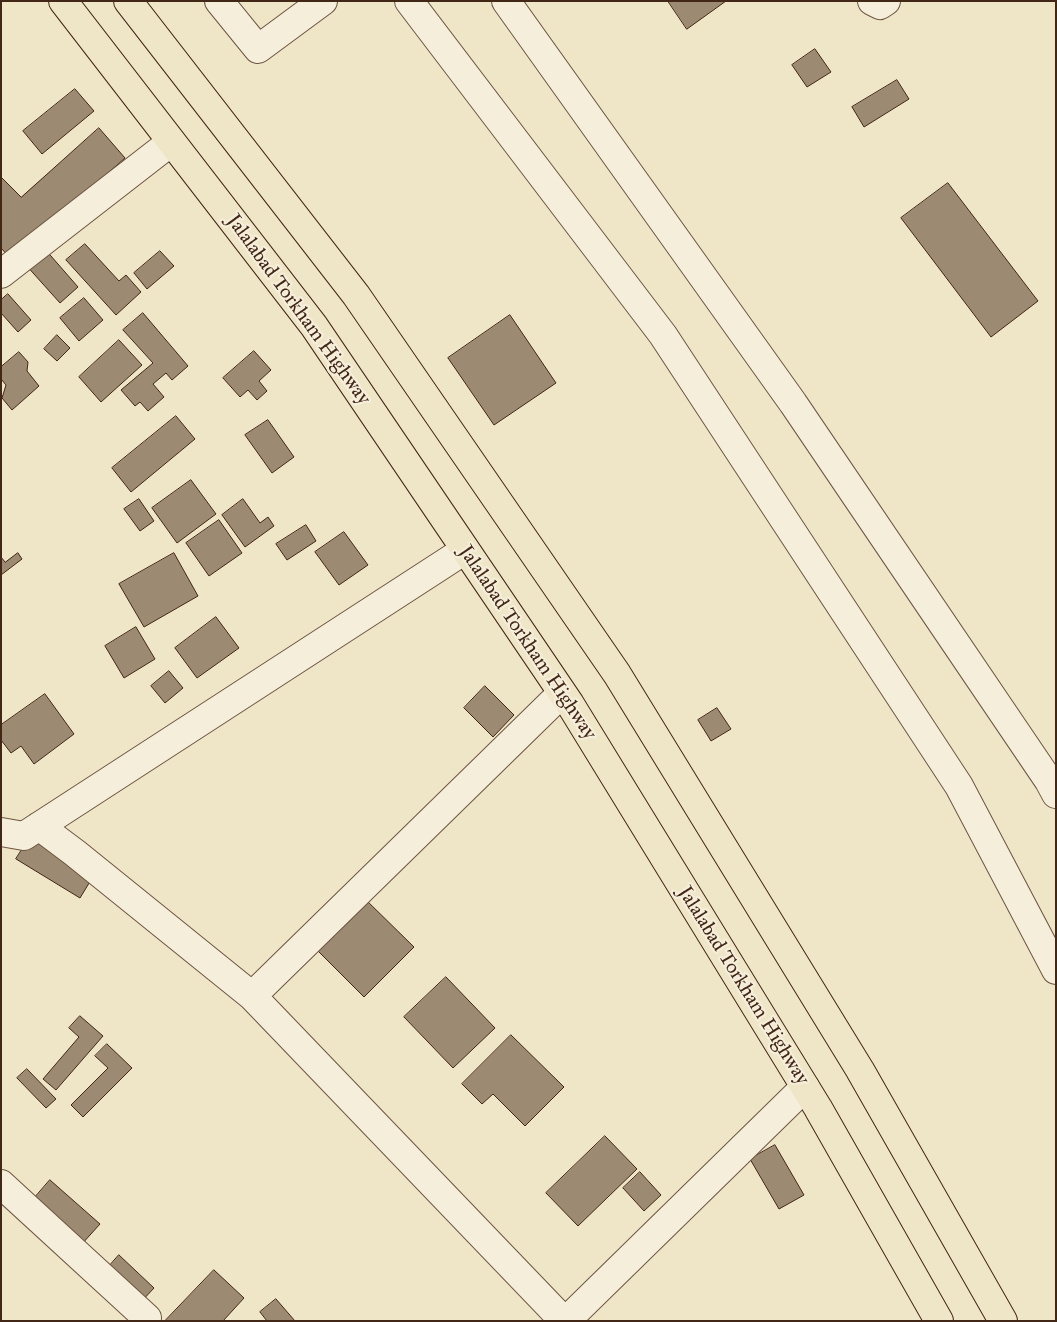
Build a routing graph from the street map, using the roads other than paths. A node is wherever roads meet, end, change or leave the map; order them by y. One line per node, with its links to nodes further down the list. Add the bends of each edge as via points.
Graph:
1 (63, 1): 9 (highway, Jalalabad Torkham Highway)
2 (128, 1): 23 (highway, via 356,296 617,674 860,1070)
3 (219, 1): 4 (street, via 258,50)
4 (323, 1)
5 (409, 1): 16 (street, via 663,335 959,786)
6 (506, 1): 13 (street, via 793,403)
7 (872, 1): 8 (street, via 880,5)
8 (886, 1)
9 (171, 142): 10 (street); 11 (highway, Jalalabad Torkham Highway, via 314,326)
10 (1, 274)
11 (466, 550): 12 (highway, Jalalabad Torkham Highway); 14 (street)
12 (562, 692): 17 (street); 18 (highway, Jalalabad Torkham Highway)
13 (1056, 794)
14 (39, 826): 15 (street, via 24,836); 17 (street)
15 (1, 832)
16 (1056, 970)
17 (252, 996): 21 (street)
18 (805, 1087): 21 (street); 22 (highway, Jalalabad Torkham Highway)
19 (1, 1184): 20 (street)
20 (147, 1318)
21 (565, 1321)
22 (939, 1321)
23 (1003, 1321)

